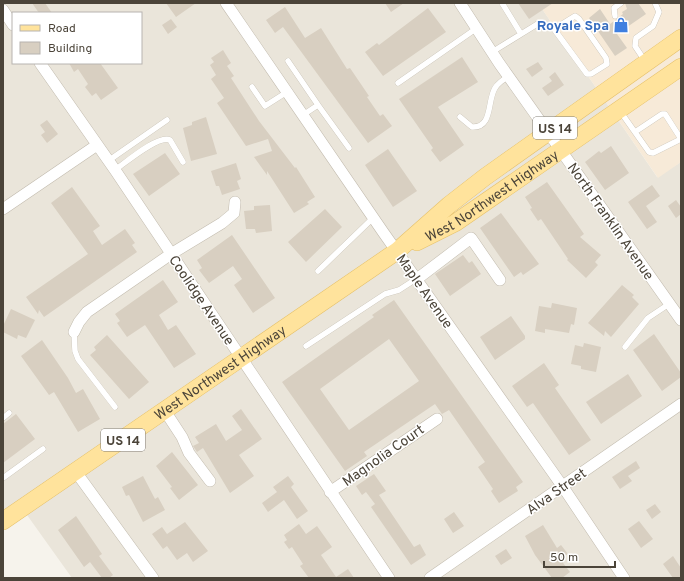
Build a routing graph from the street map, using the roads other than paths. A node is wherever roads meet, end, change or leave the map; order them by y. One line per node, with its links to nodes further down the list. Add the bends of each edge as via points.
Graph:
1 (226, 3): 21 (street, Maple Avenue)
2 (460, 3): 9 (street, North Franklin Avenue)
3 (502, 3): 11 (lane)
4 (621, 3): 7 (lane, via 614,8)
5 (655, 3): 15 (lane, via 659,12 653,26 636,38 635,46)
6 (3, 10): 8 (street)
7 (615, 16)
8 (12, 24)
9 (476, 28): 13 (street, North Franklin Avenue); 19 (lane)
10 (554, 29): 10 (lane, via 572,16 577,17 606,58 607,64 587,74); 11 (lane, via 539,23)
11 (521, 34): 13 (lane)
12 (681, 38): 15 (main road, West Northwest Highway / US 14)
13 (492, 52): 18 (street, North Franklin Avenue)
14 (288, 61): 22 (lane)
15 (646, 63): 27 (main road, West Northwest Highway / US 14)
16 (41, 64): 30 (street, Coolidge Avenue)
17 (681, 67): 23 (main road, West Northwest Highway / US 14)
18 (509, 76): 25 (lane, via 495,86 489,104 489,115 484,122 472,127); 27 (street, North Franklin Avenue)
19 (398, 84)
20 (252, 87): 21 (lane, via 265,106)
21 (287, 92): 24 (street, Maple Avenue)
22 (318, 105): 24 (lane); 31 (lane)
23 (619, 110): 28 (lane); 32 (main road, West Northwest Highway / US 14)
24 (303, 115): 37 (street, Maple Avenue)
25 (460, 116)
26 (167, 120): 34 (lane)
27 (549, 132): 32 (street, North Franklin Avenue); 38 (main road, West Northwest Highway / US 14, via 449,206)
28 (635, 132): 29 (lane, via 649,152 653,153); 29 (lane, via 665,114)
29 (681, 139)
30 (97, 145): 34 (street, Coolidge Avenue); 36 (street)
31 (349, 148)
32 (561, 150): 38 (main road, West Northwest Highway / US 14, via 455,223); 43 (street, North Franklin Avenue)
33 (182, 162): 34 (lane, via 170,140 165,138)
34 (111, 166): 39 (street, Coolidge Avenue)
35 (236, 202): 39 (street, via 234,213 222,223)
36 (3, 208)
37 (373, 218): 38 (street, Maple Avenue); 40 (lane)
38 (397, 251): 41 (street, Maple Avenue); 48 (main road, West Northwest Highway / US 14)
39 (171, 254): 45 (street, via 86,312); 48 (street, Coolidge Avenue)
40 (318, 271)
41 (417, 279): 42 (street, via 471,238); 46 (lane, via 399,290 385,294); 59 (street, Maple Avenue)
42 (500, 280)
43 (670, 304): 44 (street, North Franklin Avenue); 47 (lane, via 648,318)
44 (681, 320)
45 (74, 332): 50 (lane, via 78,359)
46 (306, 346)
47 (625, 347)
48 (241, 358): 51 (main road, West Northwest Highway / US 14); 60 (street, Coolidge Avenue)
49 (681, 404): 59 (street, Alva Street)
50 (115, 408)
51 (165, 411): 56 (main road, West Northwest Highway / US 14); 58 (street, via 182,436 189,453)
52 (9, 413): 53 (lane)
53 (3, 418)
54 (437, 419): 60 (street, Magnolia Court)
55 (43, 449): 57 (lane)
56 (76, 472): 61 (main road, West Northwest Highway / US 14); 62 (street)
57 (3, 478)
58 (210, 481)
59 (563, 487): 64 (street, Alva Street); 65 (street, Maple Avenue)
60 (330, 492): 63 (street, Coolidge Avenue)
61 (3, 521)
62 (153, 578)
63 (389, 578)
64 (430, 578)
65 (624, 578)

